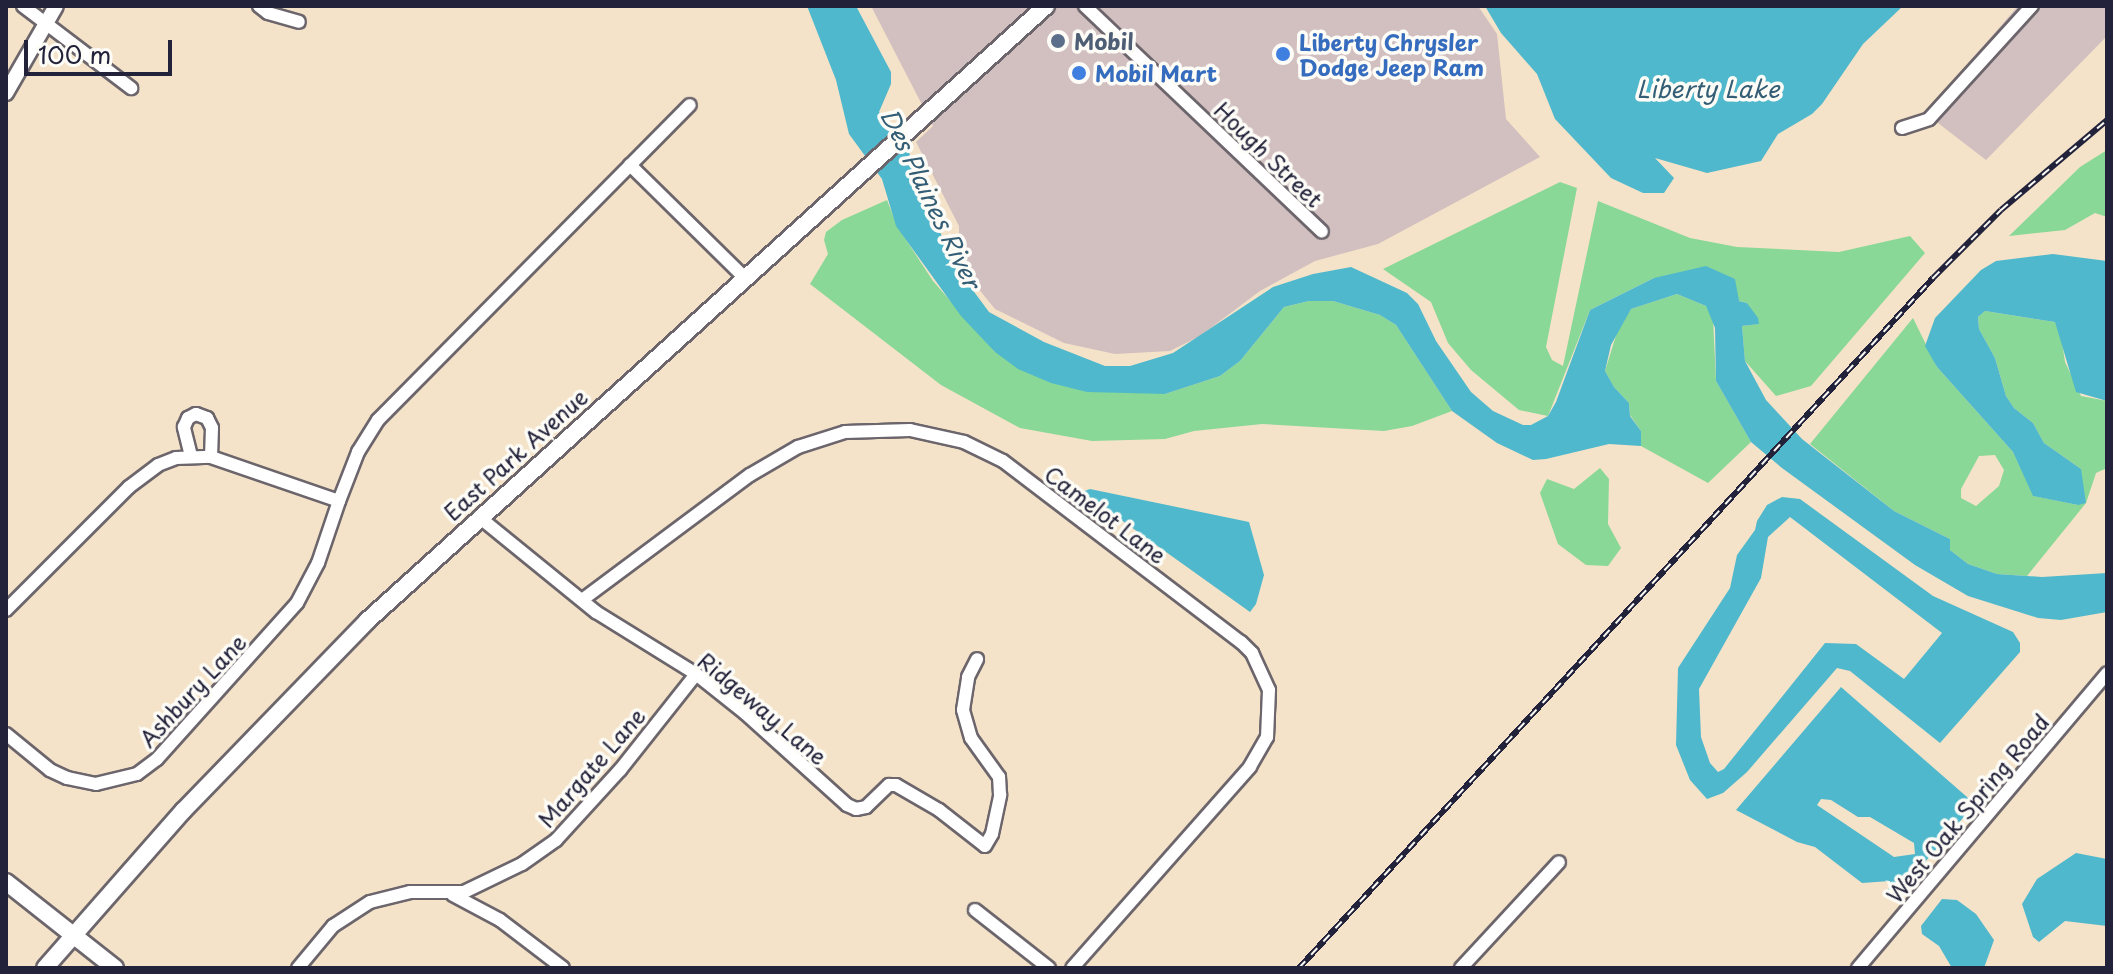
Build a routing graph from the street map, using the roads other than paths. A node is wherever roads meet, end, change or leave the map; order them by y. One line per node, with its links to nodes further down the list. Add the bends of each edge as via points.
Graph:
1 (23, 6): 8 (street)
2 (56, 6): 8 (street)
3 (259, 6): 7 (street)
4 (1046, 6): 15 (main road, East Park Avenue)
5 (1085, 6): 14 (street, Hough Street)
6 (2032, 6): 12 (street, via 1929,119)
7 (299, 22)
8 (47, 23): 9 (street); 10 (street)
9 (131, 88)
10 (6, 93)
11 (690, 105): 13 (street, Ashbury Lane)
12 (1902, 128)
13 (630, 165): 15 (street); 18 (street, Ashbury Lane, via 378,420 358,452)
14 (1322, 232)
15 (744, 277): 19 (main road, East Park Avenue)
16 (191, 456): 17 (street); 17 (street, via 184,427 196,414 207,418 212,428); 21 (street, via 158,465 129,487)
17 (211, 457): 18 (street)
18 (339, 501): 25 (street, Ashbury Lane, via 318,563 297,603 157,759 137,774 96,784 67,778)
19 (479, 517): 20 (street, Ridgeway Lane); 30 (main road, East Park Avenue, via 226,764)
20 (582, 600): 24 (street, Ridgeway Lane); 36 (street, Camelot Lane, via 750,475 798,447 845,432 910,430 964,442 1003,461 1241,642 1269,690 1267,737 1250,767)
21 (6, 610)
22 (977, 659): 24 (street, Ridgeway Lane, via 963,710 971,738 999,777 1000,795 985,846 896,785 889,785 866,807 847,805)
23 (2107, 673): 38 (street, West Oak Spring Road)
24 (696, 674): 28 (street, Margate Lane, via 556,840 497,877 464,892)
25 (6, 734)
26 (1559, 862): 37 (street)
27 (6, 882): 30 (main road)
28 (448, 893): 33 (street, Margate Lane, via 410,892 370,902 333,926); 34 (street, via 500,920)
29 (975, 910): 35 (street)
30 (73, 936): 31 (main road, East Park Avenue); 32 (main road)
31 (45, 968)
32 (115, 968)
33 (298, 968)
34 (563, 968)
35 (1049, 968)
36 (1072, 968)
37 (1461, 968)
38 (1858, 968)

